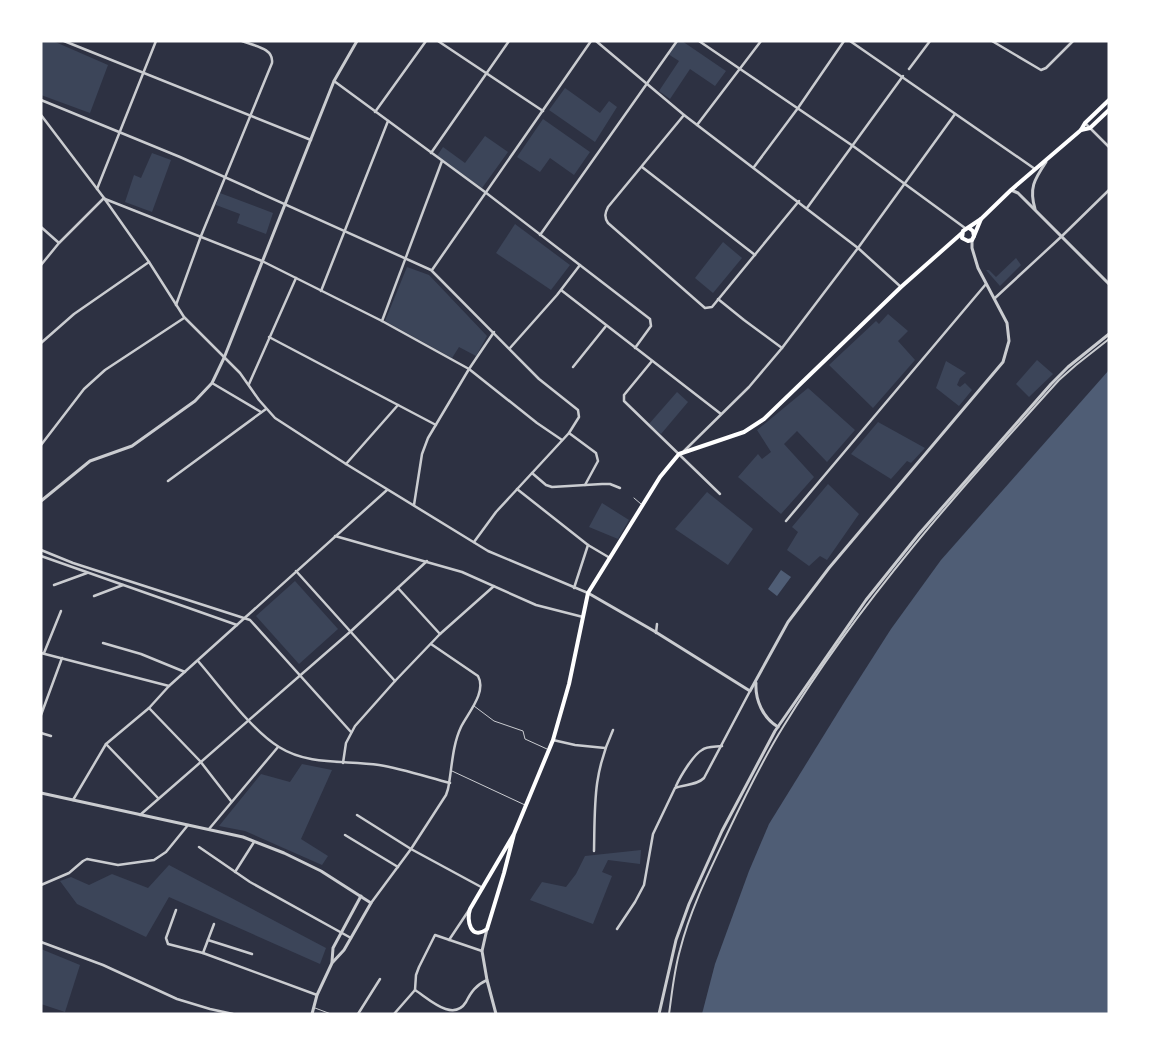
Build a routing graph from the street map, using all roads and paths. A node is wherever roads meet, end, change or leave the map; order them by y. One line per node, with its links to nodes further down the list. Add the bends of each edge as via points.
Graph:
1 (64, 41): 20 (street)
2 (156, 41): 20 (street)
3 (242, 41): 34 (street, via 267,51 271,54 272,63)
4 (357, 41): 23 (street)
5 (426, 41): 30 (street)
6 (438, 41): 21 (street)
7 (508, 41): 21 (street)
8 (591, 41): 29 (street)
9 (596, 41): 24 (street)
10 (677, 41): 24 (street)
11 (699, 41): 19 (street)
12 (761, 41): 19 (street)
13 (844, 41): 27 (street)
14 (850, 41): 22 (street)
15 (930, 41): 18 (street)
16 (992, 41): 17 (street, via 1041,70)
17 (1073, 41)
18 (909, 69)
19 (741, 70): 27 (street); 37 (street)
20 (143, 72): 34 (street); 40 (street)
21 (486, 73): 29 (street); 44 (street)
22 (903, 76): 32 (street); 42 (street)
23 (334, 81): 30 (street); 41 (street)
24 (646, 84): 31 (street); 66 (street)
25 (41, 100): 40 (street)
26 (1109, 100): 36 (main road)
27 (798, 108): 42 (street); 48 (street)
28 (1109, 110): 38 (main road)
29 (543, 111): 55 (street)
30 (375, 112): 35 (street)
31 (684, 114): 37 (street); 47 (street)
32 (955, 114): 49 (street); 51 (street)
33 (41, 115): 52 (street)
34 (250, 115): 41 (street); 50 (street)
35 (388, 121): 44 (street); 64 (street)
36 (1085, 123): 38 (street); 39 (main road)
37 (697, 125): 48 (street)
38 (1090, 128): 39 (main road); 43 (street)
39 (1081, 130): 45 (main road)
40 (119, 132): 50 (street); 52 (street)
41 (311, 140): 58 (street)
42 (853, 146): 51 (street); 59 (street)
43 (1109, 147)
44 (431, 153): 46 (street)
45 (1047, 159): 49 (main road); 60 (street, via 1033,183)
46 (442, 161): 55 (street); 75 (street)
47 (642, 167): 74 (street); 88 (street, via 608,207 605,219 706,308)
48 (754, 167): 57 (street)
49 (1035, 169): 53 (main road)
50 (226, 177): 58 (street); 67 (street)
51 (906, 183): 63 (street); 73 (street)
52 (97, 189): 56 (street)
53 (1011, 190): 60 (street); 61 (main road)
54 (1109, 190): 68 (street)
55 (485, 192): 66 (street); 80 (street)
56 (104, 198): 67 (street); 72 (street); 77 (street)
57 (798, 202): 59 (street); 74 (street)
58 (285, 203): 64 (street); 76 (street)
59 (807, 208): 73 (street)
60 (1035, 210): 68 (street)
61 (981, 219): 63 (main road); 69 (main road)
62 (41, 227): 72 (street)
63 (967, 228): 65 (main road); 69 (main road, via 973,231)
64 (345, 230): 75 (street); 86 (street)
65 (962, 233): 70 (main road); 71 (main road)
66 (540, 234): 79 (street)
67 (201, 236): 76 (street); 89 (street)
68 (1062, 236): 83 (street); 87 (street)
69 (973, 238): 70 (main road); 82 (street, via 972,248)
70 (964, 239): 71 (main road)
71 (955, 240): 84 (main road)
72 (59, 243): 78 (street)
73 (858, 248): 84 (street); 100 (street)
74 (754, 255): 88 (street)
75 (406, 258): 80 (street); 91 (street)
76 (262, 261): 81 (street); 101 (street)
77 (149, 262): 89 (street); 97 (street, via 74,314)
78 (41, 265)
79 (580, 266): 85 (street); 99 (street, via 650,319 651,324)
80 (432, 270): 93 (street)
81 (296, 278): 86 (street); 95 (street)
82 (986, 284): 87 (street); 128 (street)
83 (1109, 284)
84 (900, 287): 115 (main road, via 758,424 744,432)
85 (561, 290): 92 (street); 98 (street)
86 (321, 291): 91 (street)
87 (995, 298): 162 (street, via 1009,333 1003,362 829,568 788,622)
88 (718, 299): 100 (street)
89 (176, 305): 90 (street)
90 (184, 317): 101 (street); 114 (street, via 105,370 84,389)
91 (382, 321): 104 (street)
92 (606, 326): 99 (street); 103 (street)
93 (494, 332): 98 (street); 104 (street)
94 (1109, 334): 170 (street, via 1051,384 919,534 866,600)
95 (269, 338): 106 (street); 107 (street)
96 (1109, 339): 233 (street, via 1059,380 931,526 832,652 783,726 752,782 701,890 680,950)
97 (41, 343)
98 (510, 348): 112 (street, via 539,378 580,412)
99 (635, 348): 102 (street)
100 (782, 348): 110 (street)
101 (224, 358): 105 (street); 106 (street)
102 (652, 361): 110 (street); 115 (street, via 624,395 624,402)
103 (573, 367)
104 (469, 368): 111 (street); 113 (street)
105 (212, 383): 109 (street); 125 (street, via 202,395 138,442 90,461)
106 (249, 384): 108 (street)
107 (398, 405): 111 (street); 116 (street)
108 (266, 409): 109 (street); 116 (street)
109 (261, 412): 118 (street)
110 (721, 414): 115 (street)
111 (436, 424): 126 (street, via 422,454)
112 (569, 433): 113 (street); 119 (street, via 598,456)
113 (563, 440): 117 (street)
114 (41, 445)
115 (681, 453): 123 (street); 127 (main road, via 660,477)
116 (346, 464): 122 (street)
117 (532, 473): 119 (street, via 550,487); 121 (street)
118 (168, 481)
119 (586, 486): 120 (street, via 610,484)
120 (620, 488)
121 (518, 489): 130 (street); 131 (street)
122 (388, 490): 126 (street); 129 (street)
123 (720, 494)
124 (634, 498): 127 (lane)
125 (41, 501)
126 (414, 505): 130 (street)
127 (643, 505): 135 (main road)
128 (786, 521)
129 (335, 536): 136 (street); 138 (street)
130 (474, 542): 144 (street)
131 (588, 545): 135 (street); 144 (street)
132 (41, 550): 149 (street)
133 (41, 556): 134 (street)
134 (48, 558): 137 (street); 139 (street)
135 (611, 558): 145 (main road)
136 (427, 561): 142 (street); 143 (street)
137 (41, 562)
138 (296, 571): 149 (street); 152 (street)
139 (87, 573): 140 (street); 141 (street)
140 (54, 585)
141 (123, 585): 146 (street); 151 (street)
142 (494, 586): 148 (street, via 536,605); 154 (street)
143 (398, 588): 152 (street); 154 (street)
144 (574, 588): 145 (street)
145 (588, 593): 148 (main road); 153 (street)
146 (94, 596)
147 (61, 611): 157 (street)
148 (583, 617): 175 (main road)
149 (245, 618): 151 (street); 161 (street, via 254,623)
150 (657, 624): 153 (street)
151 (237, 625): 159 (street)
152 (350, 632): 161 (street); 163 (street)
153 (656, 633): 165 (street)
154 (440, 634): 156 (street)
155 (103, 643): 160 (street)
156 (430, 644): 163 (street); 166 (street, via 478,676 480,687)
157 (42, 653): 158 (street)
158 (62, 658): 164 (street); 168 (street)
159 (198, 661): 160 (street); 169 (street)
160 (185, 672): 164 (street)
161 (300, 675): 169 (street); 172 (street)
162 (756, 680): 165 (street); 170 (street, via 757,700)
163 (394, 681): 172 (street)
164 (169, 686): 167 (street)
165 (750, 692): 177 (street)
166 (473, 706): 180 (lane, via 494,721 523,731 525,738); 183 (street, via 457,737)
167 (148, 708): 176 (street); 181 (street)
168 (41, 714)
169 (248, 720): 178 (street); 181 (street)
170 (778, 727): 232 (street, via 722,831 689,904 676,940)
171 (613, 730): 179 (street)
172 (351, 732): 182 (street)
173 (41, 733): 174 (street)
174 (51, 736)
175 (553, 740): 179 (street); 180 (main road)
176 (106, 744): 187 (street); 188 (street)
177 (722, 746): 185 (street, via 700,751); 185 (street, via 702,781)
178 (278, 747): 182 (street, via 304,758); 189 (street)
179 (605, 748): 200 (street, via 595,794)
180 (548, 750): 190 (main road)
181 (200, 761): 187 (street); 189 (street)
182 (343, 763): 184 (street, via 380,765)
183 (451, 771): 184 (street); 190 (lane)
184 (450, 783): 199 (street, via 446,795)
185 (675, 788): 210 (street, via 653,834 644,885)
186 (41, 793): 188 (street)
187 (158, 798): 192 (street)
188 (73, 800): 192 (street)
189 (231, 801): 194 (street)
190 (525, 805): 195 (main road)
191 (357, 815): 199 (street)
192 (139, 816): 193 (street)
193 (189, 824): 194 (street); 203 (street, via 166,852 154,860 118,864 87,859 69,874)
194 (209, 828): 197 (street)
195 (514, 834): 204 (main road); 211 (main road)
196 (345, 835): 201 (street)
197 (254, 842): 202 (street); 205 (street, via 321,871)
198 (199, 847): 202 (street)
199 (411, 849): 201 (street); 204 (street)
200 (594, 851)
201 (398, 867): 206 (street)
202 (235, 872): 212 (street)
203 (41, 885)
204 (483, 888): 207 (main road)
205 (360, 896): 206 (street); 212 (street)
206 (370, 903): 213 (street)
207 (470, 909): 211 (main road, via 468,923 472,929 480,932); 215 (street)
208 (176, 910): 218 (street, via 166,942 170,946)
209 (214, 924): 214 (street)
210 (617, 928)
211 (487, 929): 217 (street)
212 (341, 932): 213 (street); 220 (street, via 333,948)
213 (350, 938): 220 (street)
214 (208, 940): 218 (street); 219 (street)
215 (449, 940): 217 (street); 223 (street, via 436,935 419,967)
216 (41, 942): 226 (street, via 103,965 177,999)
217 (482, 951): 222 (street)
218 (203, 954): 224 (street)
219 (252, 954)
220 (332, 963): 224 (street)
221 (380, 979): 229 (street)
222 (487, 980): 223 (street, via 474,988 456,1011 448,1011); 231 (street)
223 (415, 990): 230 (street)
224 (317, 995): 225 (street)
225 (314, 1007): 227 (street); 228 (lane)
226 (233, 1014)
227 (312, 1014)
228 (331, 1014)
229 (358, 1014)
230 (394, 1014)
231 (496, 1014)
232 (659, 1014)
233 (669, 1014)

